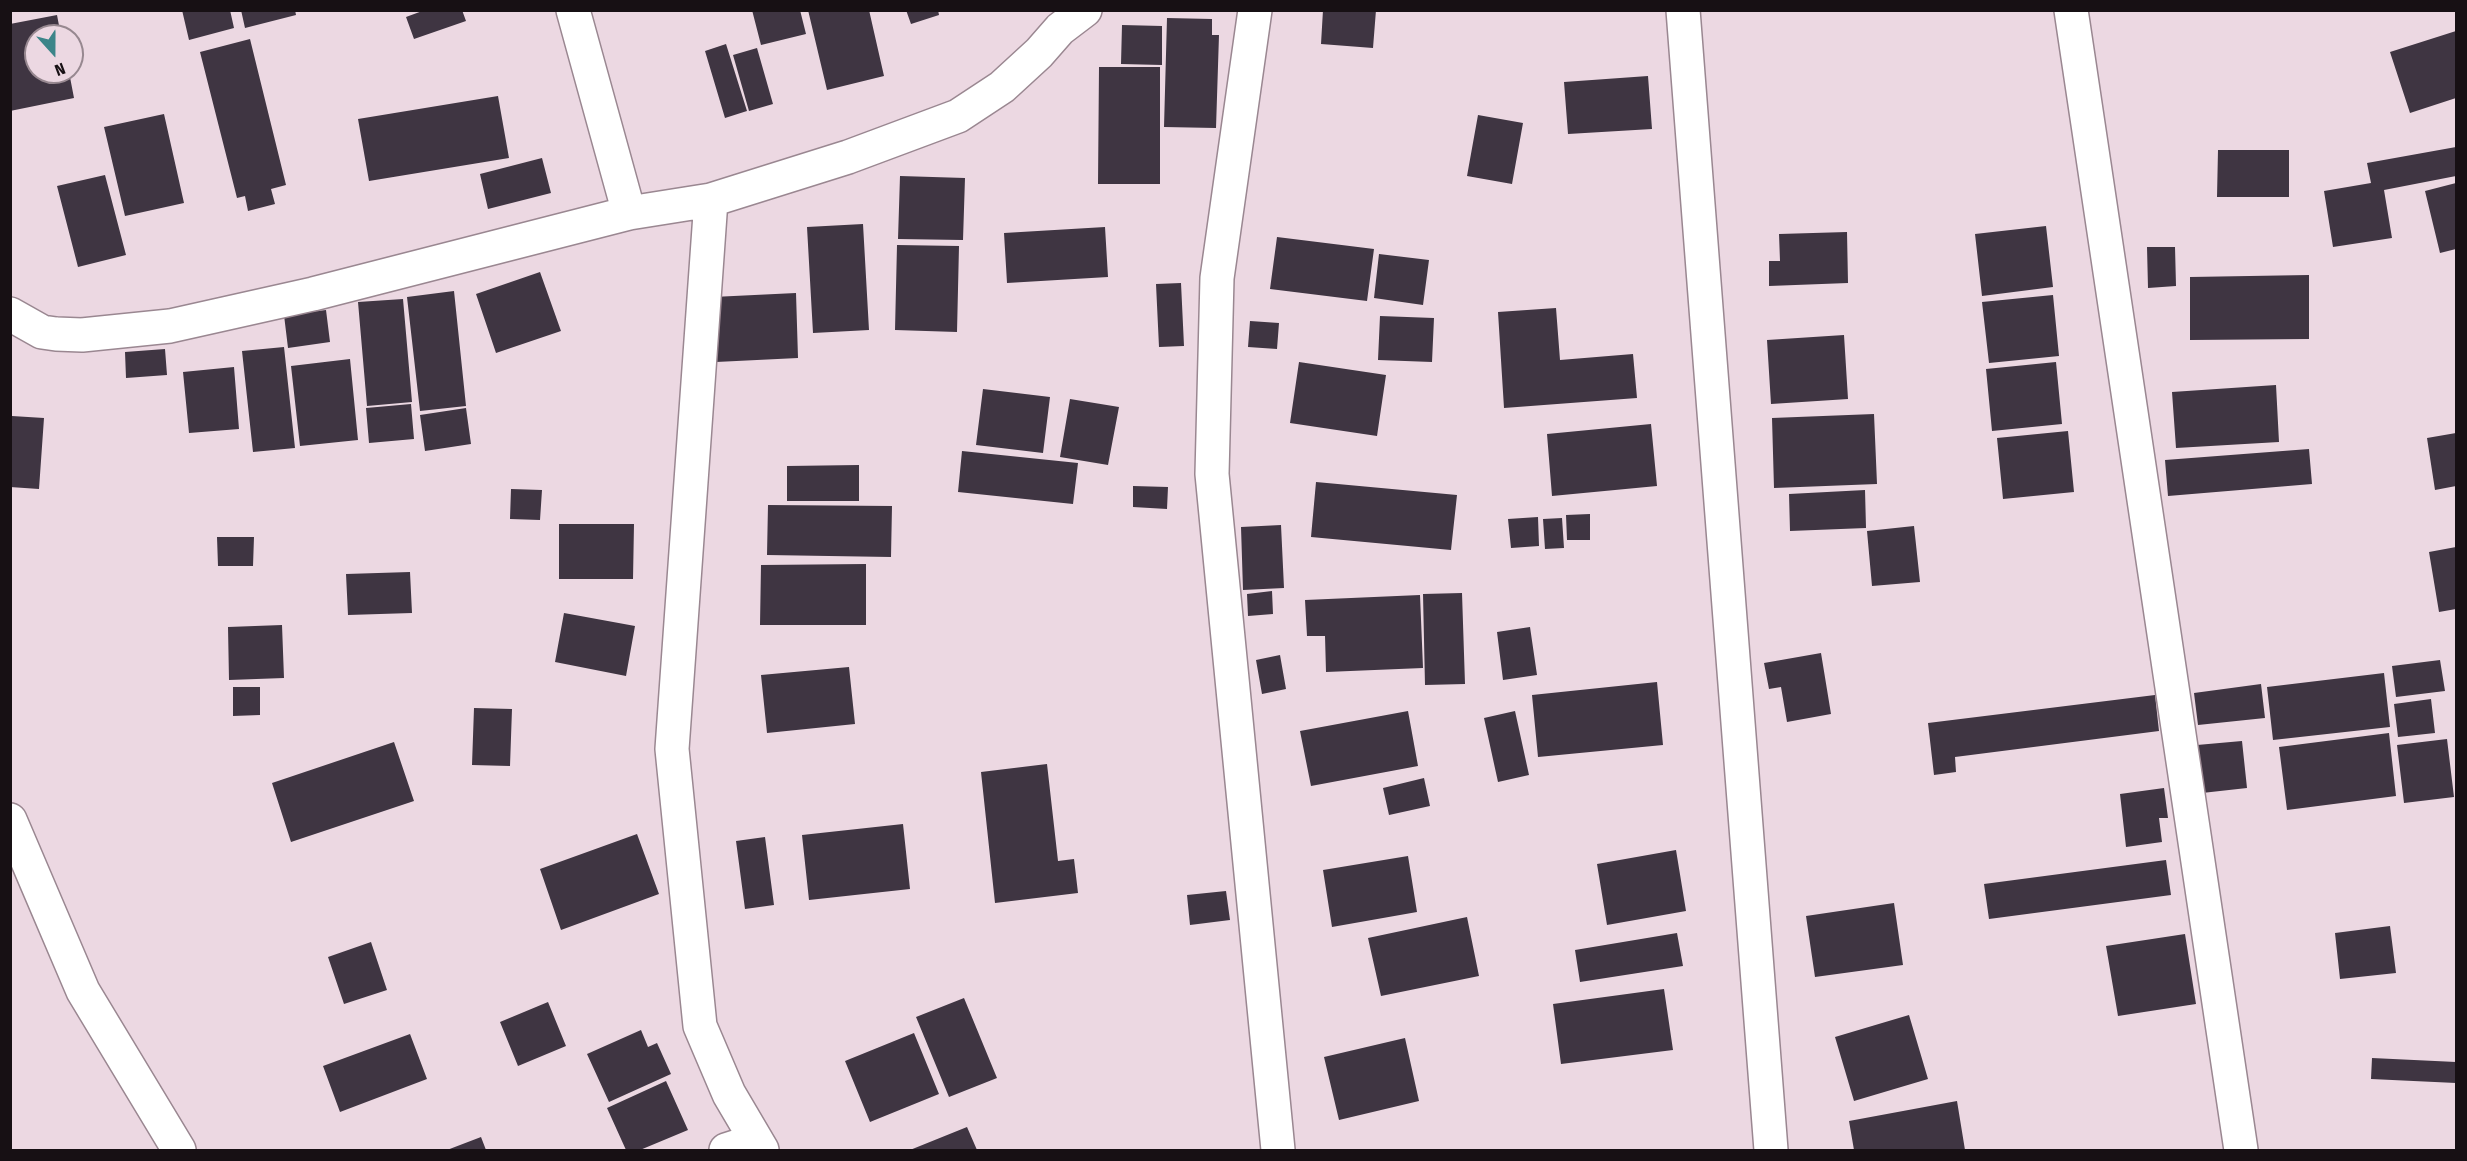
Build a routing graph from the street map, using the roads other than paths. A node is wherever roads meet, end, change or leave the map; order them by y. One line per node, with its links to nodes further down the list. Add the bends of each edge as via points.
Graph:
1 (573, 10): 7 (street)
2 (1085, 10): 6 (street, via 1060,29 1002,87 958,116 848,157)
3 (1255, 10): 12 (street, via 1217,278 1212,474)
4 (1683, 10): 13 (street)
5 (2071, 10): 14 (street)
6 (711, 200): 7 (street); 10 (street, via 672,749 700,1026)
7 (629, 213): 8 (street, via 170,326 56,334 42,332)
8 (10, 314)
9 (10, 820): 11 (street, via 83,991)
10 (747, 1147)
11 (179, 1150)
12 (1278, 1150)
13 (1771, 1150)
14 (2241, 1150)

